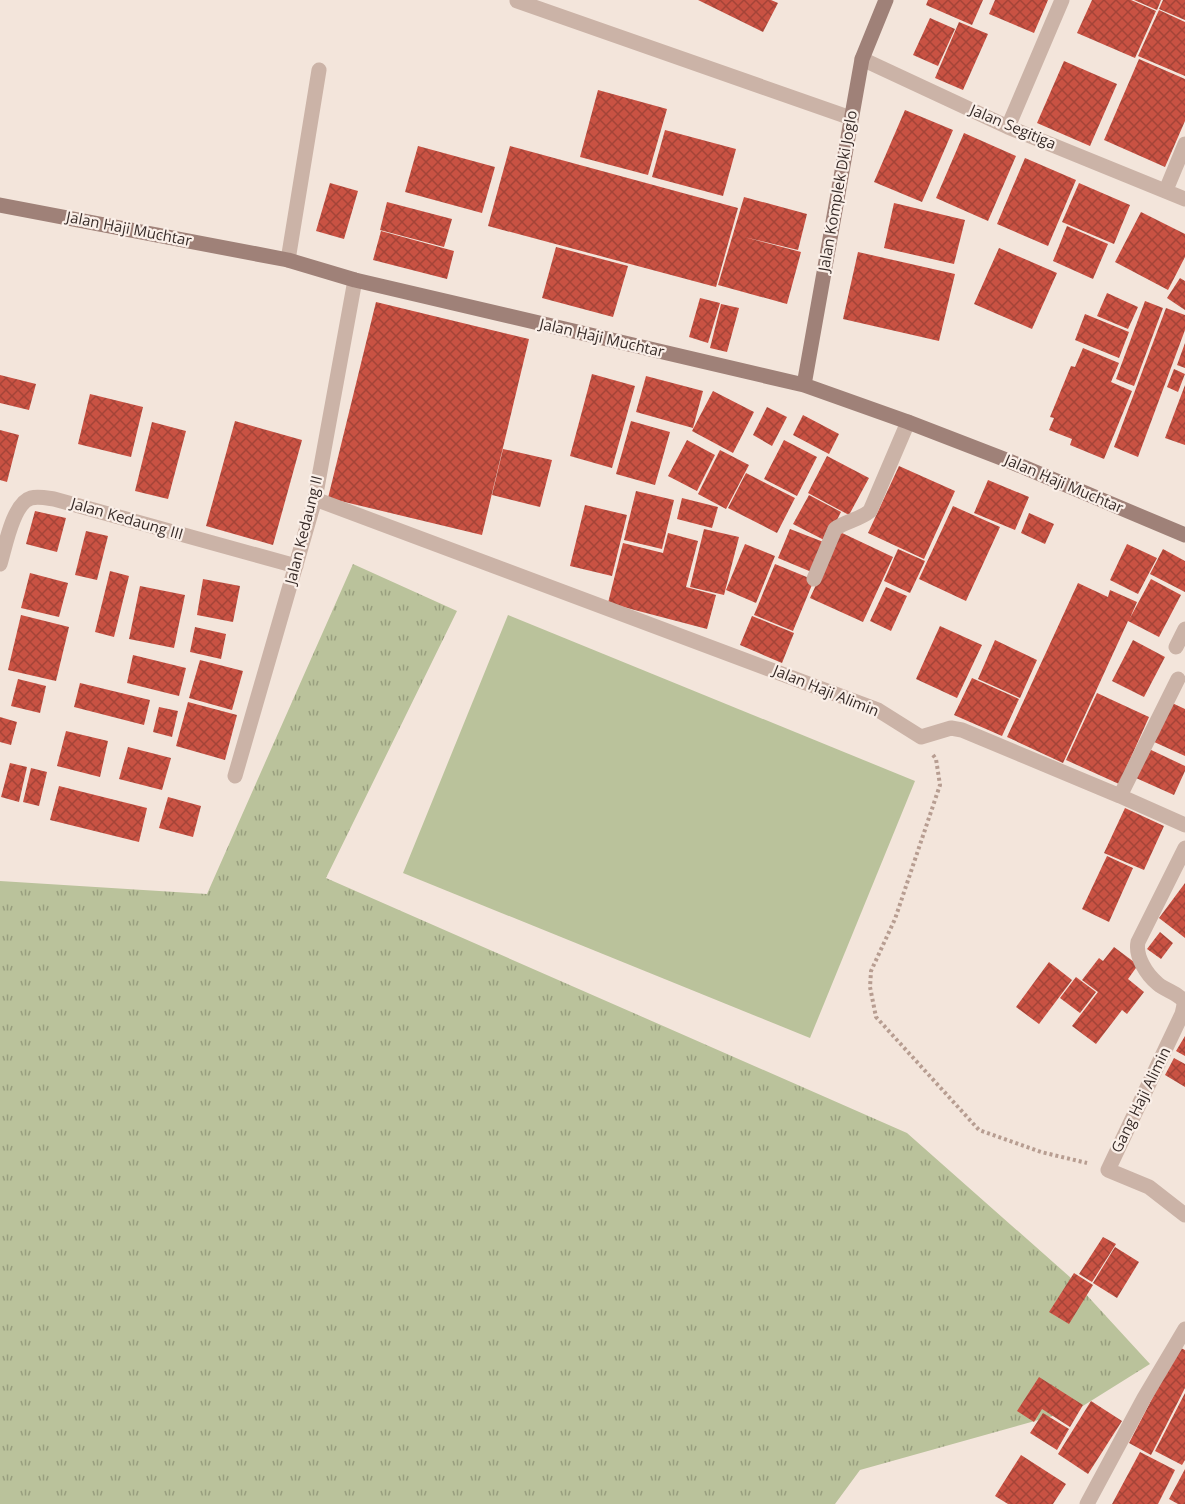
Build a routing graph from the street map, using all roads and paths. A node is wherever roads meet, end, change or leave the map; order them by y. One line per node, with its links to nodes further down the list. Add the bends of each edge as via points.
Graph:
1 (886, 0): 4 (street, Jalan Komplek Dki Joglo)
2 (1062, 0): 7 (street)
3 (517, 1): 6 (street)
4 (862, 59): 6 (street, Jalan Komplek Dki Joglo); 7 (street, Jalan Segitiga)
5 (319, 70): 12 (street)
6 (851, 118): 14 (street, Jalan Komplek Dki Joglo)
7 (1008, 127): 9 (street, Jalan Segitiga)
8 (1185, 144): 9 (street)
9 (1166, 190): 10 (street, Jalan Segitiga)
10 (1185, 199)
11 (0, 205): 12 (street, Jalan Haji Muchtar)
12 (288, 260): 13 (street, Jalan Haji Muchtar)
13 (355, 280): 14 (street, Jalan Haji Muchtar); 16 (street, Jalan Kedaung II)
14 (804, 385): 15 (street, Jalan Haji Muchtar)
15 (908, 422): 17 (street, Jalan Haji Muchtar); 20 (street, via 870,511 835,530)
16 (315, 499): 19 (street, Jalan Kedaung II); 24 (street, Jalan Haji Alimin, via 878,710)
17 (1185, 535)
18 (0, 564): 19 (street, Jalan Kedaung III, via 13,519 25,500 33,497 54,499)
19 (296, 566): 25 (street, Jalan Kedaung II)
20 (814, 579)
21 (1185, 629): 22 (street)
22 (1176, 647)
23 (1178, 679): 26 (street)
24 (921, 737): 26 (street, via 951,728 962,730); 29 (path, via 936,759 940,785 895,919 872,971 870,987 876,1017 980,1130)
25 (235, 776)
26 (1120, 796): 27 (street)
27 (1185, 825)
28 (1185, 848): 29 (street, Gang Haji Alimin, via 1136,950 1157,983 1183,999 1182,1014)
29 (1108, 1170): 30 (street, via 1149,1187)
30 (1185, 1215)
31 (1185, 1331): 32 (street)
32 (1087, 1504)

